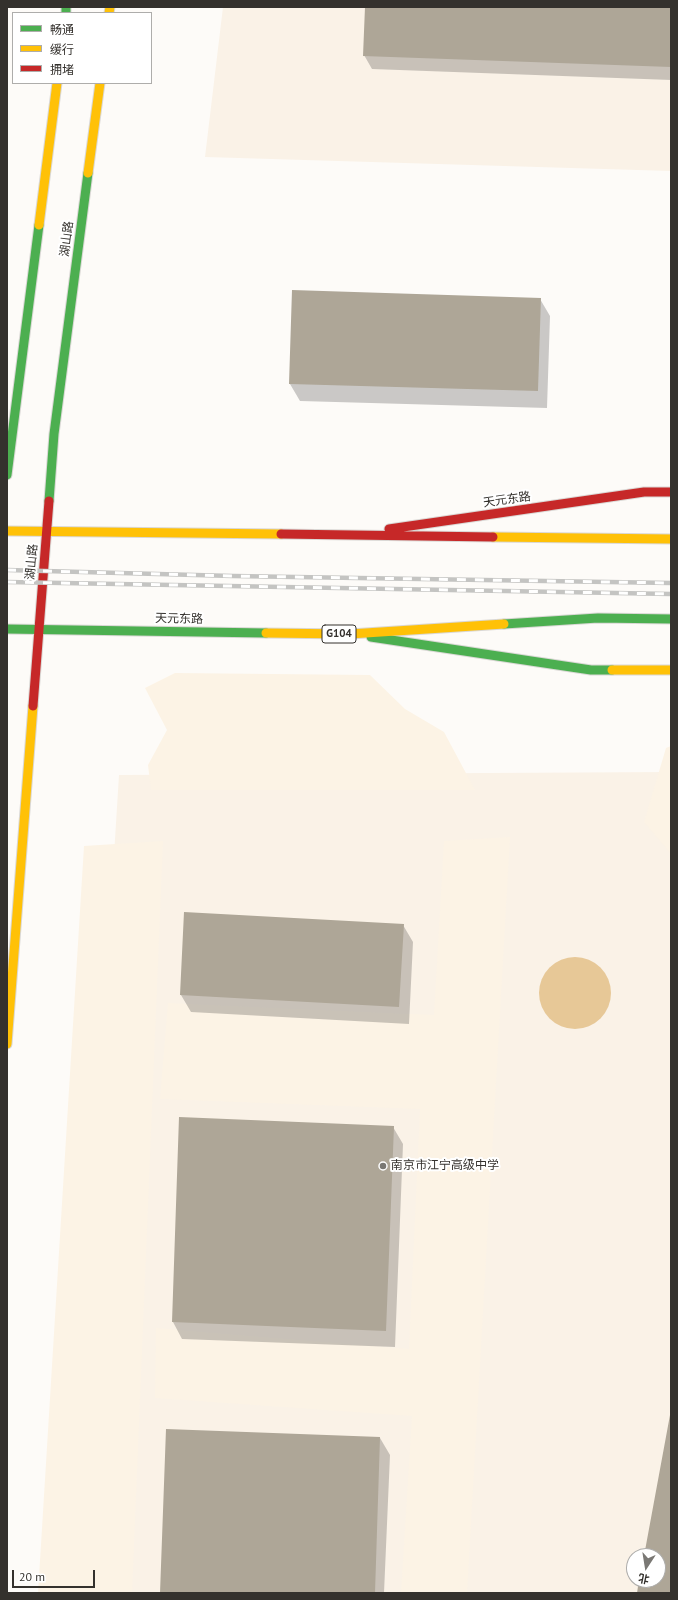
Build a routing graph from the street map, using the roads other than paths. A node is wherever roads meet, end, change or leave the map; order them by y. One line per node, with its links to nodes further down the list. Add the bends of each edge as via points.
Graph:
1 (57, 84): 3 (main road)
2 (100, 84): 6 (main road, 湖山路, via 54,434)
3 (7, 475)
4 (671, 492): 7 (main road, 天元东路, via 644,492)
5 (7, 531): 6 (main road, 天元东路)
6 (46, 532): 7 (main road, 天元东路); 11 (main road, 湖山路)
7 (347, 535): 8 (main road, 天元东路)
8 (671, 539)
9 (671, 619): 12 (main road, 天元东路 / G104, via 598,618)
10 (7, 629): 11 (main road, 天元东路 / G104)
11 (39, 629): 12 (main road, 天元东路 / G104); 14 (main road, 湖山路)
12 (350, 634): 13 (main road, 天元东路, via 591,670)
13 (671, 670)
14 (7, 1044)

